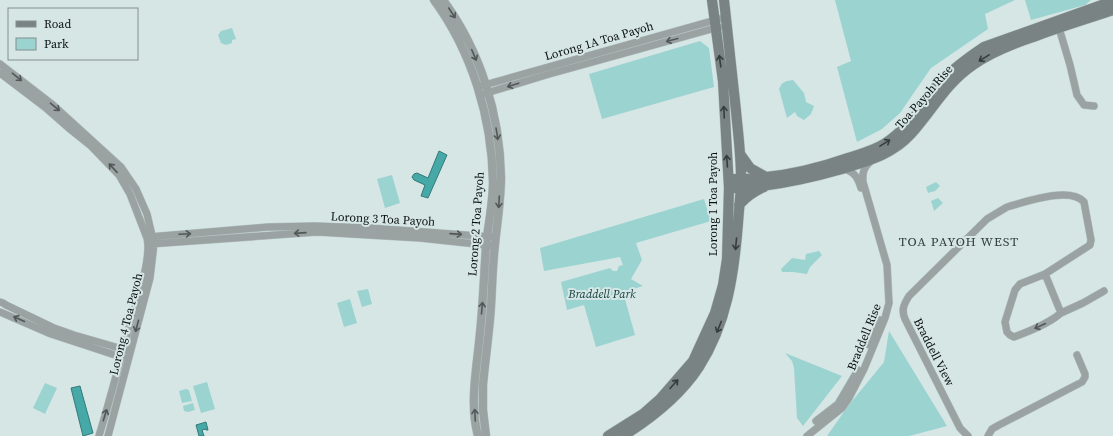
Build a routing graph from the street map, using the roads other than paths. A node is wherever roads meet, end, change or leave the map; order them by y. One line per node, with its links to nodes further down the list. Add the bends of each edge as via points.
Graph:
1 (434, 0): 12 (street, Lorong 2 Toa Payoh, via 456,36)
2 (444, 0): 12 (street, Lorong 2 Toa Payoh, one-way to 12, via 475,56)
3 (712, 0): 8 (main road, Lorong 1 Toa Payoh)
4 (724, 0): 7 (main road, Lorong 1 Toa Payoh)
5 (1110, 5): 6 (main road, Toa Payoh Rise)
6 (1076, 18): 9 (main road, Toa Payoh Rise); 17 (main road, Toa Payoh Rise, one-way to 6, via 828,165 885,143 912,121 934,90 969,57 984,47)
7 (726, 21): 8 (street, Lorong 1A Toa Payoh); 14 (main road, Lorong 1 Toa Payoh)
8 (714, 24): 12 (street, Lorong 1A Toa Payoh); 18 (main road, Lorong 1 Toa Payoh, one-way to 8, via 723,81)
9 (1059, 28): 13 (street, via 1076,95 1084,105); 15 (main road, Toa Payoh Rise, one-way to 15, via 1005,47 973,64 944,90 910,135)
10 (0, 64): 23 (street, Lorong 4 Toa Payoh, one-way to 23, via 53,105 121,167 140,197)
11 (0, 73): 23 (street, one-way to 11, via 119,175 91,146)
12 (483, 90): 24 (street, Lorong 2 Toa Payoh, via 493,184)
13 (1094, 106)
14 (740, 154): 17 (main road, via 750,168); 19 (main road, Lorong 1 Toa Payoh)
15 (873, 160): 16 (main road, Toa Payoh Rise); 26 (street, Braddell Rise, via 862,173 863,182 887,265)
16 (843, 168): 17 (main road, Toa Payoh Rise, via 807,179); 26 (street, Braddell Rise, via 852,172 859,182)
17 (769, 181): 19 (main road, Toa Payoh Rise); 20 (main road)
18 (728, 183): 19 (main road, Toa Payoh Rise); 32 (main road, Lorong 1 Toa Payoh, one-way to 18, via 693,361 715,313 727,259)
19 (741, 183): 20 (main road, Lorong 1 Toa Payoh)
20 (739, 205): 32 (main road, Lorong 1 Toa Payoh, one-way to 32, via 734,268 725,311 699,367 680,390)
21 (268, 227): 22 (street); 23 (street, Lorong 3 Toa Payoh, one-way to 21); 24 (street, Lorong 3 Toa Payoh, one-way to 24, via 351,227)
22 (268, 236): 23 (street, Lorong 3 Toa Payoh); 24 (street, Lorong 3 Toa Payoh, one-way to 22, via 317,232)
23 (151, 240): 30 (street, Lorong 4 Toa Payoh, via 147,291)
24 (491, 241): 35 (street, Lorong 2 Toa Payoh, one-way to 24, via 475,378); 36 (street, Lorong 2 Toa Payoh, via 490,318 483,385)
25 (1045, 274): 29 (street); 29 (street, Braddell View, one-way to 25, via 1054,319 1014,337 1006,328 1005,322 1015,290 1020,284); 41 (street, Braddell View, via 1084,250 1091,242 1084,202 1079,198 1055,195 1007,206 987,219 905,302 902,313 960,428)
26 (886, 275): 39 (street, Braddell Rise, via 886,299 881,317 859,368 838,404); 40 (street, Braddell Rise, via 889,303 864,369 842,408)
27 (1104, 291): 29 (street)
28 (2, 308): 30 (street)
29 (1061, 313)
30 (126, 354): 33 (street, Lorong 4 Toa Payoh, one-way to 30); 34 (street, Lorong 4 Toa Payoh)
31 (1077, 355): 42 (street, via 1085,374 1084,380 992,429)
32 (663, 402): 37 (main road, Lorong 1 Toa Payoh); 38 (main road, Lorong 1 Toa Payoh, via 641,425)
33 (99, 436)
34 (108, 436)
35 (478, 436)
36 (486, 436)
37 (608, 436)
38 (623, 436)
39 (800, 436)
40 (807, 436)
41 (968, 436)
42 (988, 436)

